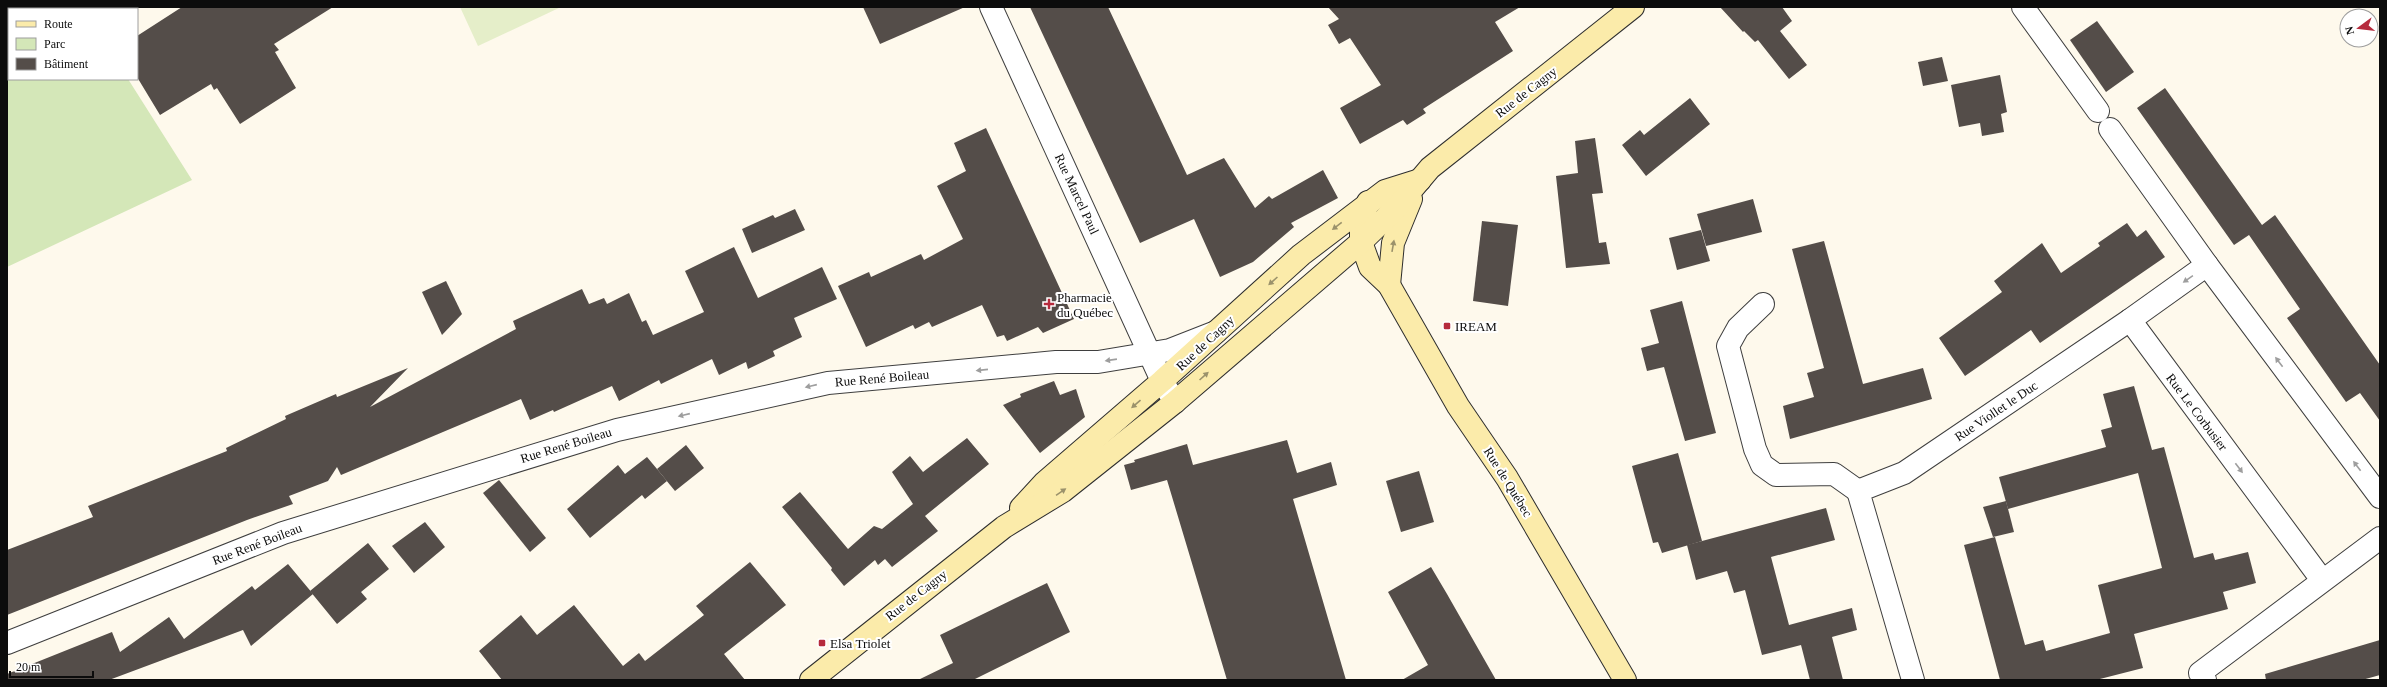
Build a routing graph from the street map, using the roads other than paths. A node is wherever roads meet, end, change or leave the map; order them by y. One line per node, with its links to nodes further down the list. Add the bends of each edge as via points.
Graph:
1 (991, 7): 17 (street, Rue Marcel Paul)
2 (1634, 7): 6 (main road, Rue de Cagny, via 1430,168)
3 (2023, 7): 4 (street)
4 (2098, 111)
5 (2110, 129): 11 (street)
6 (1420, 180): 7 (main road, Rue de Cagny, via 1385,192); 8 (main road, Rue de Cagny, via 1398,207); 13 (main road, one-way to 6, via 1392,243)
7 (1368, 202): 8 (main road, via 1361,224); 9 (main road, Rue de Cagny, one-way to 9)
8 (1361, 242): 10 (main road, Rue de Cagny); 12 (main road)
9 (1301, 255): 10 (main road); 16 (main road, Rue de Cagny, one-way to 16)
10 (1340, 260): 12 (main road); 19 (main road, Rue de Cagny, one-way to 10)
11 (2207, 265): 15 (street, one-way to 15); 21 (street, one-way to 11)
12 (1370, 267): 13 (main road, Rue de Québec)
13 (1389, 285): 28 (main road, Rue de Québec, via 1458,406 1507,478)
14 (1763, 304): 20 (street, via 1738,328 1728,346 1755,449 1762,465 1776,475 1834,474)
15 (2130, 320): 20 (street, Rue Viollet le Duc, via 1904,473); 24 (street, Rue Le Corbusier, one-way to 24)
16 (1217, 331): 17 (street, Rue René Boileau, via 1170,350); 18 (main road, Rue de Cagny)
17 (1150, 354): 18 (street, Rue Marcel Paul); 25 (street, Rue René Boileau, one-way to 25, via 1098,362 1056,362 828,383 617,430 283,533)
18 (1162, 381): 19 (street, Rue Marcel Paul); 22 (main road, Rue de Cagny, one-way to 22, via 1045,482)
19 (1175, 402): 22 (main road, Rue de Cagny, one-way to 19, via 1063,491)
20 (1858, 491): 29 (street)
21 (2380, 498)
22 (1004, 527): 27 (main road, Rue de Cagny)
23 (2380, 538): 24 (street)
24 (2322, 580): 26 (street)
25 (7, 643)
26 (2198, 678)
27 (811, 680)
28 (1625, 680)
29 (1913, 680)

